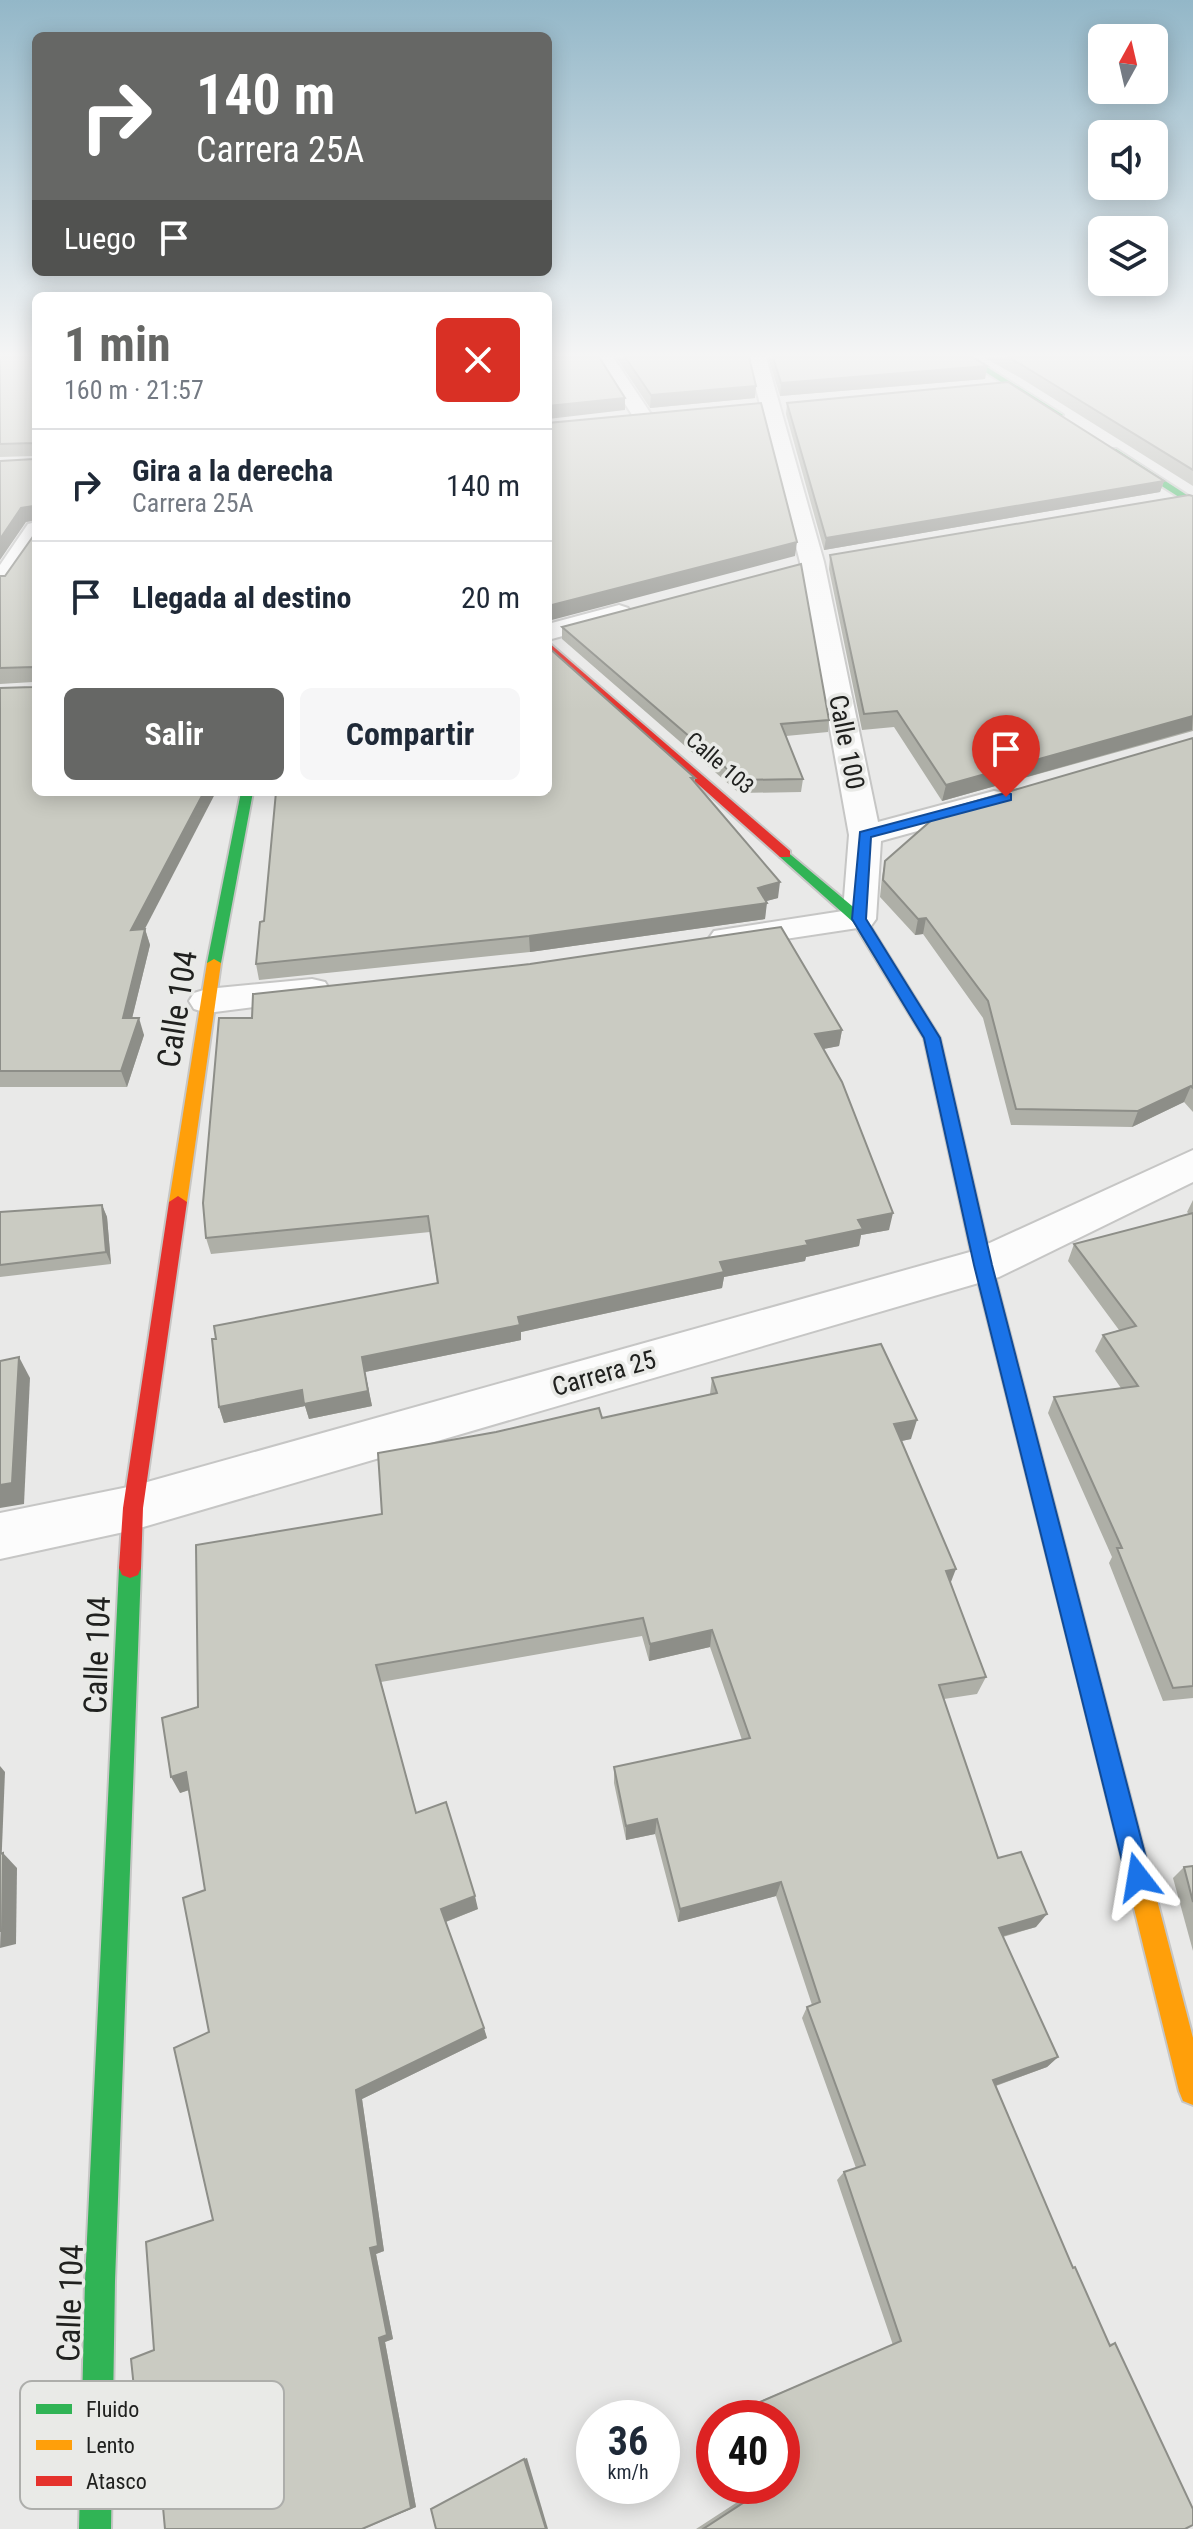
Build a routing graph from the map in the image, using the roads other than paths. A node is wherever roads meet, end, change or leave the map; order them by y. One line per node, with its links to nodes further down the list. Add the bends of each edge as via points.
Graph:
1 (794, 475): 7 (street, Calle 100)
2 (1153, 475): 3 (street)
3 (1191, 499): 4 (street)
4 (1154, 503)
5 (32, 535): 9 (street)
6 (844, 556): 7 (street)
7 (812, 562): 8 (street); 15 (street, Calle 100)
8 (783, 570)
9 (0, 583)
10 (636, 609): 11 (street)
11 (552, 631)
12 (552, 649): 16 (street, Calle 103)
13 (1017, 794): 15 (street)
14 (246, 796): 19 (street, Calle 104)
15 (865, 835): 16 (street, Calle 100)
16 (859, 919): 17 (street); 21 (street, via 932,1038)
17 (687, 944)
18 (346, 986): 19 (street)
19 (207, 1001): 22 (street, Calle 104)
20 (1193, 1165): 21 (street, Carrera 25)
21 (983, 1265): 22 (street, Carrera 25); 24 (street)
22 (133, 1508): 23 (street, Carrera 25); 25 (street, Calle 104)
23 (0, 1536)
24 (1193, 2091)
25 (98, 2381)
26 (95, 2509): 27 (street, Calle 104)
27 (95, 2529)

